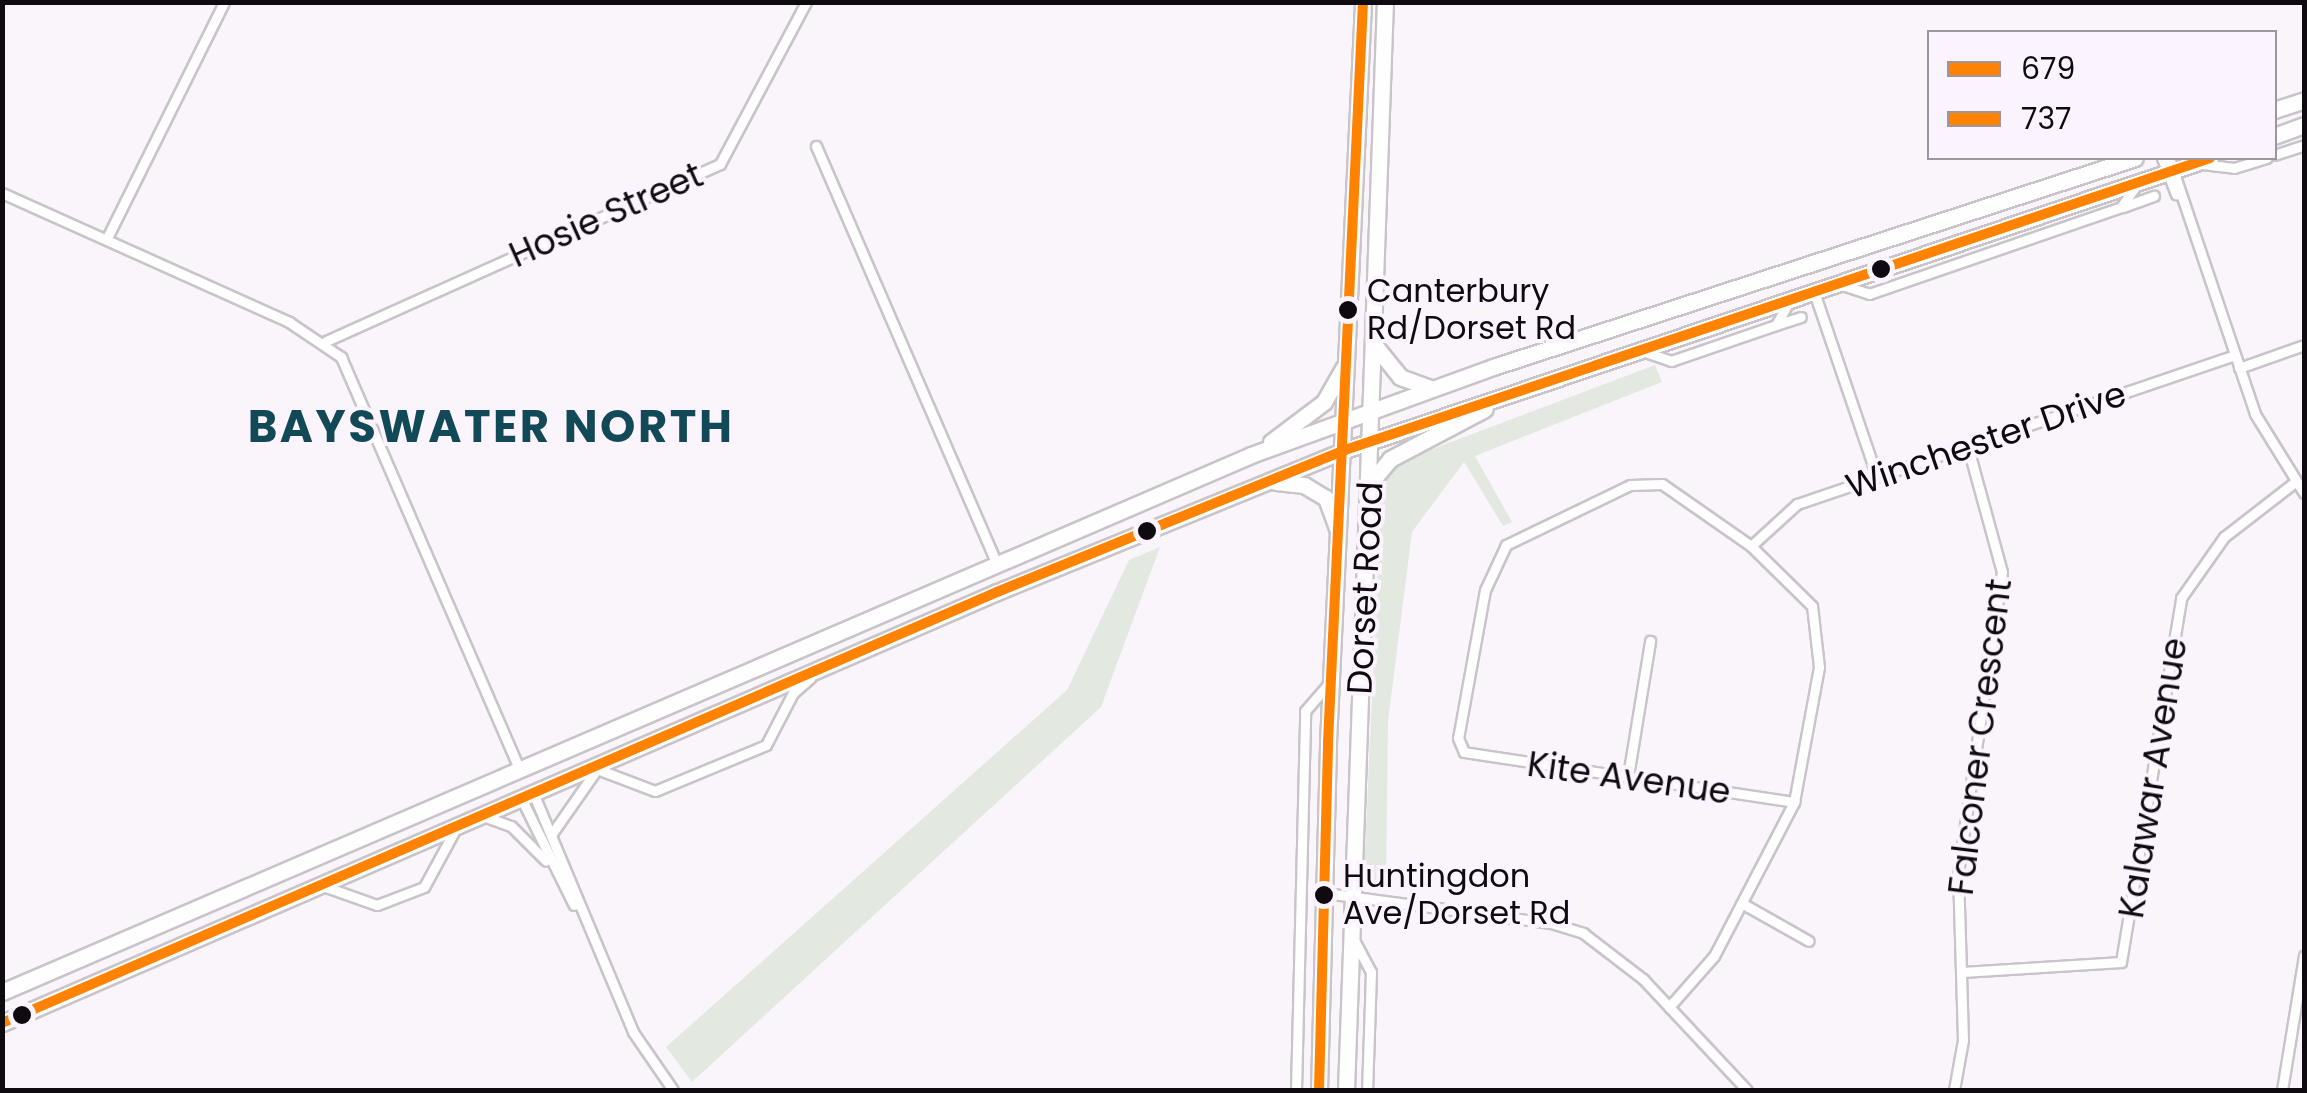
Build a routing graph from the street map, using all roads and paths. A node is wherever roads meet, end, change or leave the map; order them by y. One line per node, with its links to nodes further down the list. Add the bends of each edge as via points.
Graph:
1 (224, 2): 20 (street)
2 (806, 2): 27 (street, Hosie Street, via 720,164)
3 (1363, 2): 32 (main road, Dorset Road)
4 (1385, 2): 28 (main road, Dorset Road)
5 (2304, 100): 6 (main road)
6 (2277, 109)
7 (2304, 126): 8 (main road)
8 (2277, 135)
9 (2304, 145): 11 (street)
10 (816, 146): 49 (street)
11 (2277, 154)
12 (2129, 160): 21 (main road)
13 (2202, 160): 14 (street, via 2225,169); 15 (main road)
14 (2259, 160)
15 (2168, 164): 16 (main road); 31 (street)
16 (2140, 181): 19 (street); 22 (main road)
17 (2, 193): 20 (street)
18 (2154, 196): 19 (street)
19 (2121, 208): 22 (street, via 1868,294)
20 (107, 238): 27 (street)
21 (1806, 266): 23 (main road); 35 (main road)
22 (1839, 284): 23 (main road)
23 (1814, 292): 24 (main road); 42 (street)
24 (1790, 300): 26 (street); 30 (main road)
25 (1801, 317): 26 (street)
26 (1776, 325): 30 (street, via 1671,361)
27 (326, 341): 56 (street, via 356,386)
28 (1374, 344): 35 (main road, via 1390,370); 36 (main road, Dorset Road)
29 (2304, 345): 33 (street)
30 (1641, 351): 34 (main road)
31 (2234, 356): 33 (street); 39 (street, Winchester Drive)
32 (1346, 362): 37 (main road, Dorset Road); 41 (main road, via 1324,402)
33 (2239, 368): 45 (street, via 2270,444)
34 (1528, 387): 38 (main road); 44 (main road, via 1390,459)
35 (1432, 388): 36 (main road)
36 (1372, 409): 37 (main road); 38 (main road, Dorset Road)
37 (1345, 419): 40 (main road, Dorset Road); 41 (main road)
38 (1370, 440): 40 (main road); 44 (main road, Dorset Road)
39 (1968, 448): 42 (street, Winchester Drive); 74 (street, Falconer Crescent, via 2002,572 1958,872)
40 (1345, 450): 43 (main road); 47 (main road, Dorset Road)
41 (1251, 455): 49 (main road)
42 (1876, 476): 48 (street, Winchester Drive, via 1796,504)
43 (1266, 482): 47 (main road, via 1315,489 1326,498); 52 (main road)
44 (1370, 482): 66 (main road, Dorset Road)
45 (2295, 482): 46 (street); 74 (street, Kalawar Avenue, via 2224,538 2181,598 2121,962)
46 (2304, 493)
47 (1340, 537): 54 (main road, Dorset Road)
48 (1751, 546): 57 (street, Kite Avenue, via 1689,498 1646,482 1518,535 1495,560 1458,738 1464,752); 59 (street, via 1804,592 1817,621 1817,683)
49 (996, 565): 50 (main road)
50 (842, 631): 52 (main road); 56 (main road)
51 (1650, 641): 57 (street)
52 (853, 654): 53 (main road)
53 (821, 669): 55 (main road); 55 (street, via 793,694 775,736 758,749 655,791)
54 (1330, 681): 65 (main road, Dorset Road); 80 (street, Dorset Road, via 1305,711)
55 (597, 769): 58 (main road); 62 (street)
56 (520, 770): 58 (main road); 71 (main road)
57 (1628, 776): 59 (street, Kite Avenue)
58 (528, 797): 60 (main road); 62 (street); 63 (street)
59 (1794, 802): 68 (street)
60 (483, 816): 61 (main road); 63 (street, via 512,826)
61 (456, 828): 64 (main road); 64 (street, via 431,882 384,904)
62 (551, 835): 67 (street)
63 (551, 866): 67 (street)
64 (320, 884): 73 (main road)
65 (1325, 893): 66 (street); 78 (main road, Dorset Road)
66 (1351, 894): 69 (main road, Dorset Road); 76 (street, via 1564,925 1614,952)
67 (575, 902): 79 (street, via 640,1046)
68 (1745, 906): 70 (street); 76 (street, via 1705,969)
69 (1350, 933): 81 (main road, Dorset Road); 82 (street, Dorset Road, via 1370,972)
70 (1809, 941)
71 (107, 947): 73 (main road); 75 (main road)
72 (2304, 956): 85 (street)
73 (126, 970): 77 (main road)
74 (1963, 972): 84 (street, Falconer Crescent, via 1963,1040)
75 (2, 992)
76 (1670, 1006): 83 (street)
77 (2, 1023)
78 (1317, 1088)
79 (674, 1090)
80 (1296, 1090)
81 (1346, 1090)
82 (1367, 1090)
83 (1747, 1090)
84 (1954, 1090)
85 (2282, 1090)

